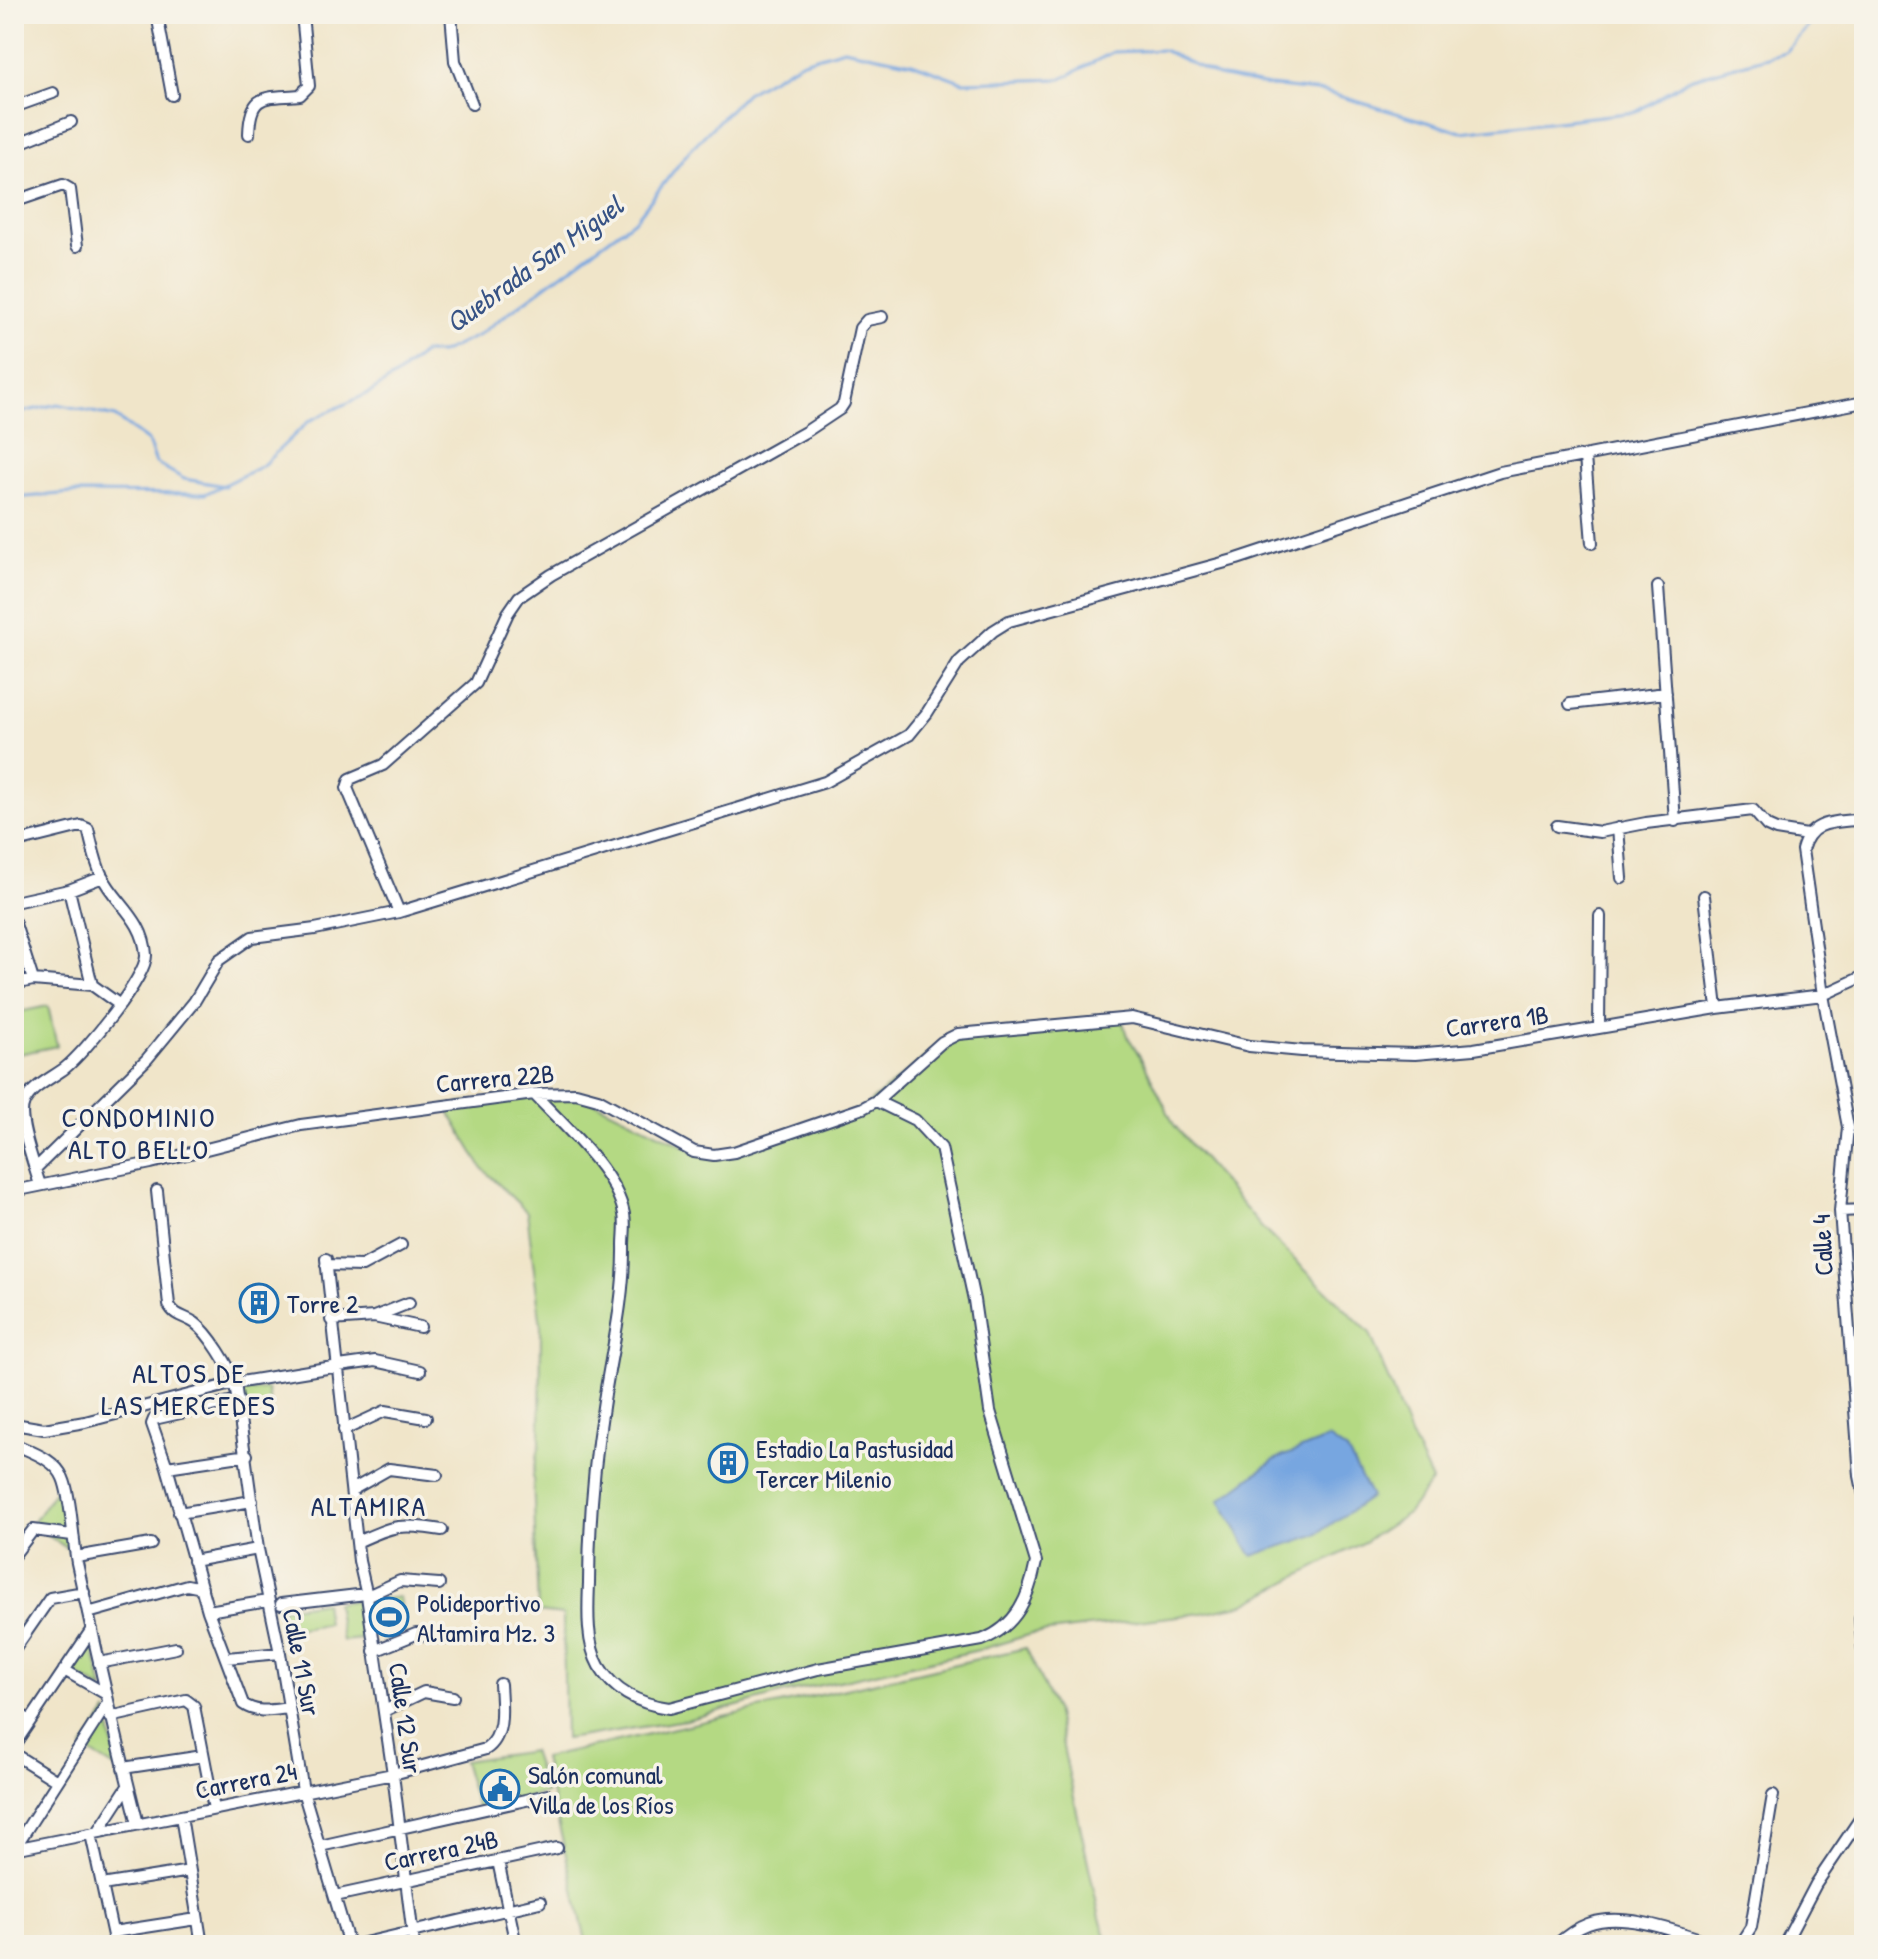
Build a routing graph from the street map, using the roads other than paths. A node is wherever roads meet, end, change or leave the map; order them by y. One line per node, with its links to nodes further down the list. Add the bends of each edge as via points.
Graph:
1 (157, 14): 5 (street)
2 (302, 14): 9 (street, via 309,86 300,95 260,98 253,105)
3 (451, 14): 6 (street, via 455,61)
4 (53, 93): 7 (street)
5 (172, 95)
6 (472, 104)
7 (14, 107)
8 (71, 122): 10 (street)
9 (249, 134)
10 (14, 145)
11 (14, 199): 12 (street, via 68,186)
12 (77, 246)
13 (882, 317): 31 (street, via 867,320 860,328 840,409 519,597 476,683 383,765 350,779 350,797)
14 (1864, 402): 15 (street)
15 (1585, 457): 16 (street); 31 (street, via 1500,472 1237,559 1009,621 959,662 909,735 825,782)
16 (1592, 543)
17 (1658, 587): 18 (street)
18 (1666, 693): 19 (street); 21 (street)
19 (1570, 704)
20 (1864, 819): 24 (street, via 1820,824)
21 (1675, 821): 23 (street); 24 (street, via 1753,810 1767,826)
22 (1557, 826): 23 (street, via 1600,832)
23 (1618, 828): 27 (street)
24 (1807, 835): 38 (street, Calle 4, via 1802,850)
25 (21, 841): 26 (street, via 85,827)
26 (103, 877): 28 (street); 39 (street, via 134,918 146,954)
27 (1622, 878)
28 (69, 890): 30 (street); 37 (street)
29 (1704, 896): 40 (street)
30 (14, 902)
31 (399, 912): 45 (street, via 252,937 219,960 194,1002 147,1059)
32 (1600, 916): 42 (street)
33 (14, 921): 35 (street)
34 (1864, 976): 38 (street, Carrera 1B)
35 (33, 980): 36 (street); 37 (street)
36 (14, 984)
37 (92, 985): 39 (street)
38 (1823, 995): 40 (street, Carrera 1B); 50 (street, Calle 4, via 1848,1127)
39 (120, 1005): 45 (street, via 69,1065 23,1104)
40 (1717, 1008): 42 (street, Carrera 1B)
41 (1132, 1018): 42 (street, Carrera 1B, via 1249,1046 1361,1054 1474,1049); 44 (street, Carrera 22B, via 958,1034)
42 (1599, 1028)
43 (534, 1094): 44 (street, Carrera 22B, via 576,1093 598,1099 694,1152 714,1155); 44 (street, via 599,1167 624,1214 624,1277 602,1412 589,1548 592,1644 599,1666 620,1690 648,1705 669,1708 818,1669 982,1640 1012,1620 1031,1585 1036,1562 990,1411 974,1300 941,1148 915,1120); 46 (street, Carrera 22B, via 301,1125)
44 (876, 1101)
45 (35, 1169): 46 (street)
46 (40, 1185): 47 (street, Carrera 22B)
47 (14, 1191)
48 (157, 1191): 58 (street, Calle 11 Sur, via 169,1305 204,1331)
49 (1864, 1210): 50 (street)
50 (1840, 1211): 68 (street, Calle 4)
51 (401, 1245): 54 (street, Calle 12 Sur, via 362,1266 326,1262)
52 (409, 1303): 53 (street)
53 (374, 1317): 54 (street); 55 (street)
54 (331, 1320): 56 (street, Calle 12 Sur)
55 (420, 1327)
56 (339, 1366): 57 (street, via 375,1361); 58 (street); 62 (street, Calle 12 Sur)
57 (420, 1371)
58 (235, 1383): 59 (street, Calle 11 Sur); 61 (street, via 85,1422 44,1429)
59 (238, 1400): 64 (street, Calle 11 Sur); 65 (street, via 154,1419)
60 (426, 1418): 62 (street, via 385,1411)
61 (14, 1424)
62 (344, 1430): 67 (street, Calle 12 Sur)
63 (15, 1446): 72 (street, via 42,1457 64,1479)
64 (247, 1455): 65 (street); 69 (street, Calle 11 Sur)
65 (167, 1467): 70 (street)
66 (437, 1475): 67 (street, via 389,1469)
67 (352, 1490): 73 (street, Calle 12 Sur)
68 (1864, 1495)
69 (252, 1501): 70 (street); 75 (street, Calle 11 Sur)
70 (179, 1513): 78 (street)
71 (442, 1530): 73 (street, via 393,1526)
72 (72, 1535): 76 (street, via 33,1530); 77 (street)
73 (357, 1542): 82 (street, Calle 12 Sur)
74 (151, 1544): 77 (street)
75 (258, 1549): 78 (street); 83 (street, Calle 11 Sur)
76 (14, 1555)
77 (76, 1557): 81 (street)
78 (193, 1561): 80 (street)
79 (439, 1584): 82 (street, via 400,1581)
80 (202, 1588): 86 (street); 87 (street, via 187,1585)
81 (84, 1592): 87 (street); 91 (street, via 50,1598)
82 (366, 1595): 85 (street); 92 (street, Calle 12 Sur)
83 (268, 1601): 86 (street); 93 (street, Calle 11 Sur)
84 (1864, 1602): 95 (street)
85 (281, 1604)
86 (208, 1611): 94 (street)
87 (88, 1613): 88 (street)
88 (92, 1629): 96 (street); 97 (street)
89 (452, 1639): 92 (street, via 416,1634)
90 (176, 1648): 96 (street)
91 (14, 1650)
92 (374, 1651): 103 (street, Calle 12 Sur)
93 (280, 1653): 94 (street); 101 (street, Calle 11 Sur)
94 (227, 1658): 101 (street, via 243,1704 260,1711)
95 (1864, 1662)
96 (99, 1663): 100 (street)
97 (64, 1670): 100 (street); 105 (street)
98 (500, 1684): 110 (street, Carrera 24, via 500,1721 495,1741 486,1749)
99 (453, 1697): 103 (street, via 424,1692)
100 (107, 1699): 104 (street); 111 (street)
101 (289, 1708): 113 (street, Calle 11 Sur)
102 (14, 1710): 105 (street)
103 (384, 1711): 110 (street, Calle 12 Sur)
104 (110, 1717): 108 (street, via 186,1700 194,1706); 109 (street)
105 (30, 1721): 106 (street)
106 (14, 1745)
107 (14, 1754): 111 (street)
108 (203, 1756): 109 (street); 116 (street)
109 (123, 1768): 112 (street)
110 (393, 1774): 113 (street, Carrera 24); 120 (street, Calle 12 Sur)
111 (57, 1781): 124 (street)
112 (128, 1786): 119 (street); 121 (street)
113 (303, 1791): 116 (street, Carrera 24); 122 (street, Calle 11 Sur)
114 (548, 1795): 120 (street)
115 (1773, 1795): 143 (street, via 1751,1927 1742,1941)
116 (214, 1809): 118 (street, Carrera 24)
117 (1864, 1813): 144 (street, via 1816,1884)
118 (181, 1816): 119 (street, Carrera 24); 126 (street)
119 (138, 1824): 121 (street, Carrera 24)
120 (399, 1829): 122 (street); 127 (street, Calle 12 Sur)
121 (94, 1833): 124 (street, Carrera 24); 128 (street)
122 (320, 1846): 129 (street, Calle 11 Sur)
123 (557, 1848): 125 (street, Carrera 24B)
124 (14, 1849)
125 (498, 1861): 127 (street, Carrera 24B); 131 (street)
126 (190, 1871): 128 (street); 132 (street)
127 (407, 1880): 129 (street, Carrera 24B); 133 (street, Calle 12 Sur)
128 (102, 1885): 134 (street)
129 (335, 1896): 137 (street, Calle 11 Sur)
130 (540, 1902): 131 (street)
131 (509, 1908): 133 (street); 140 (street)
132 (197, 1919): 134 (street); 136 (street)
133 (414, 1930): 138 (street); 139 (street, Calle 12 Sur)
134 (113, 1932): 135 (street)
135 (115, 1945)
136 (202, 1945)
137 (349, 1945)
138 (356, 1945)
139 (414, 1945)
140 (516, 1945)
141 (1556, 1945): 142 (street, via 1587,1924 1605,1921 1639,1922)
142 (1719, 1945)
143 (1730, 1945)
144 (1784, 1945)

